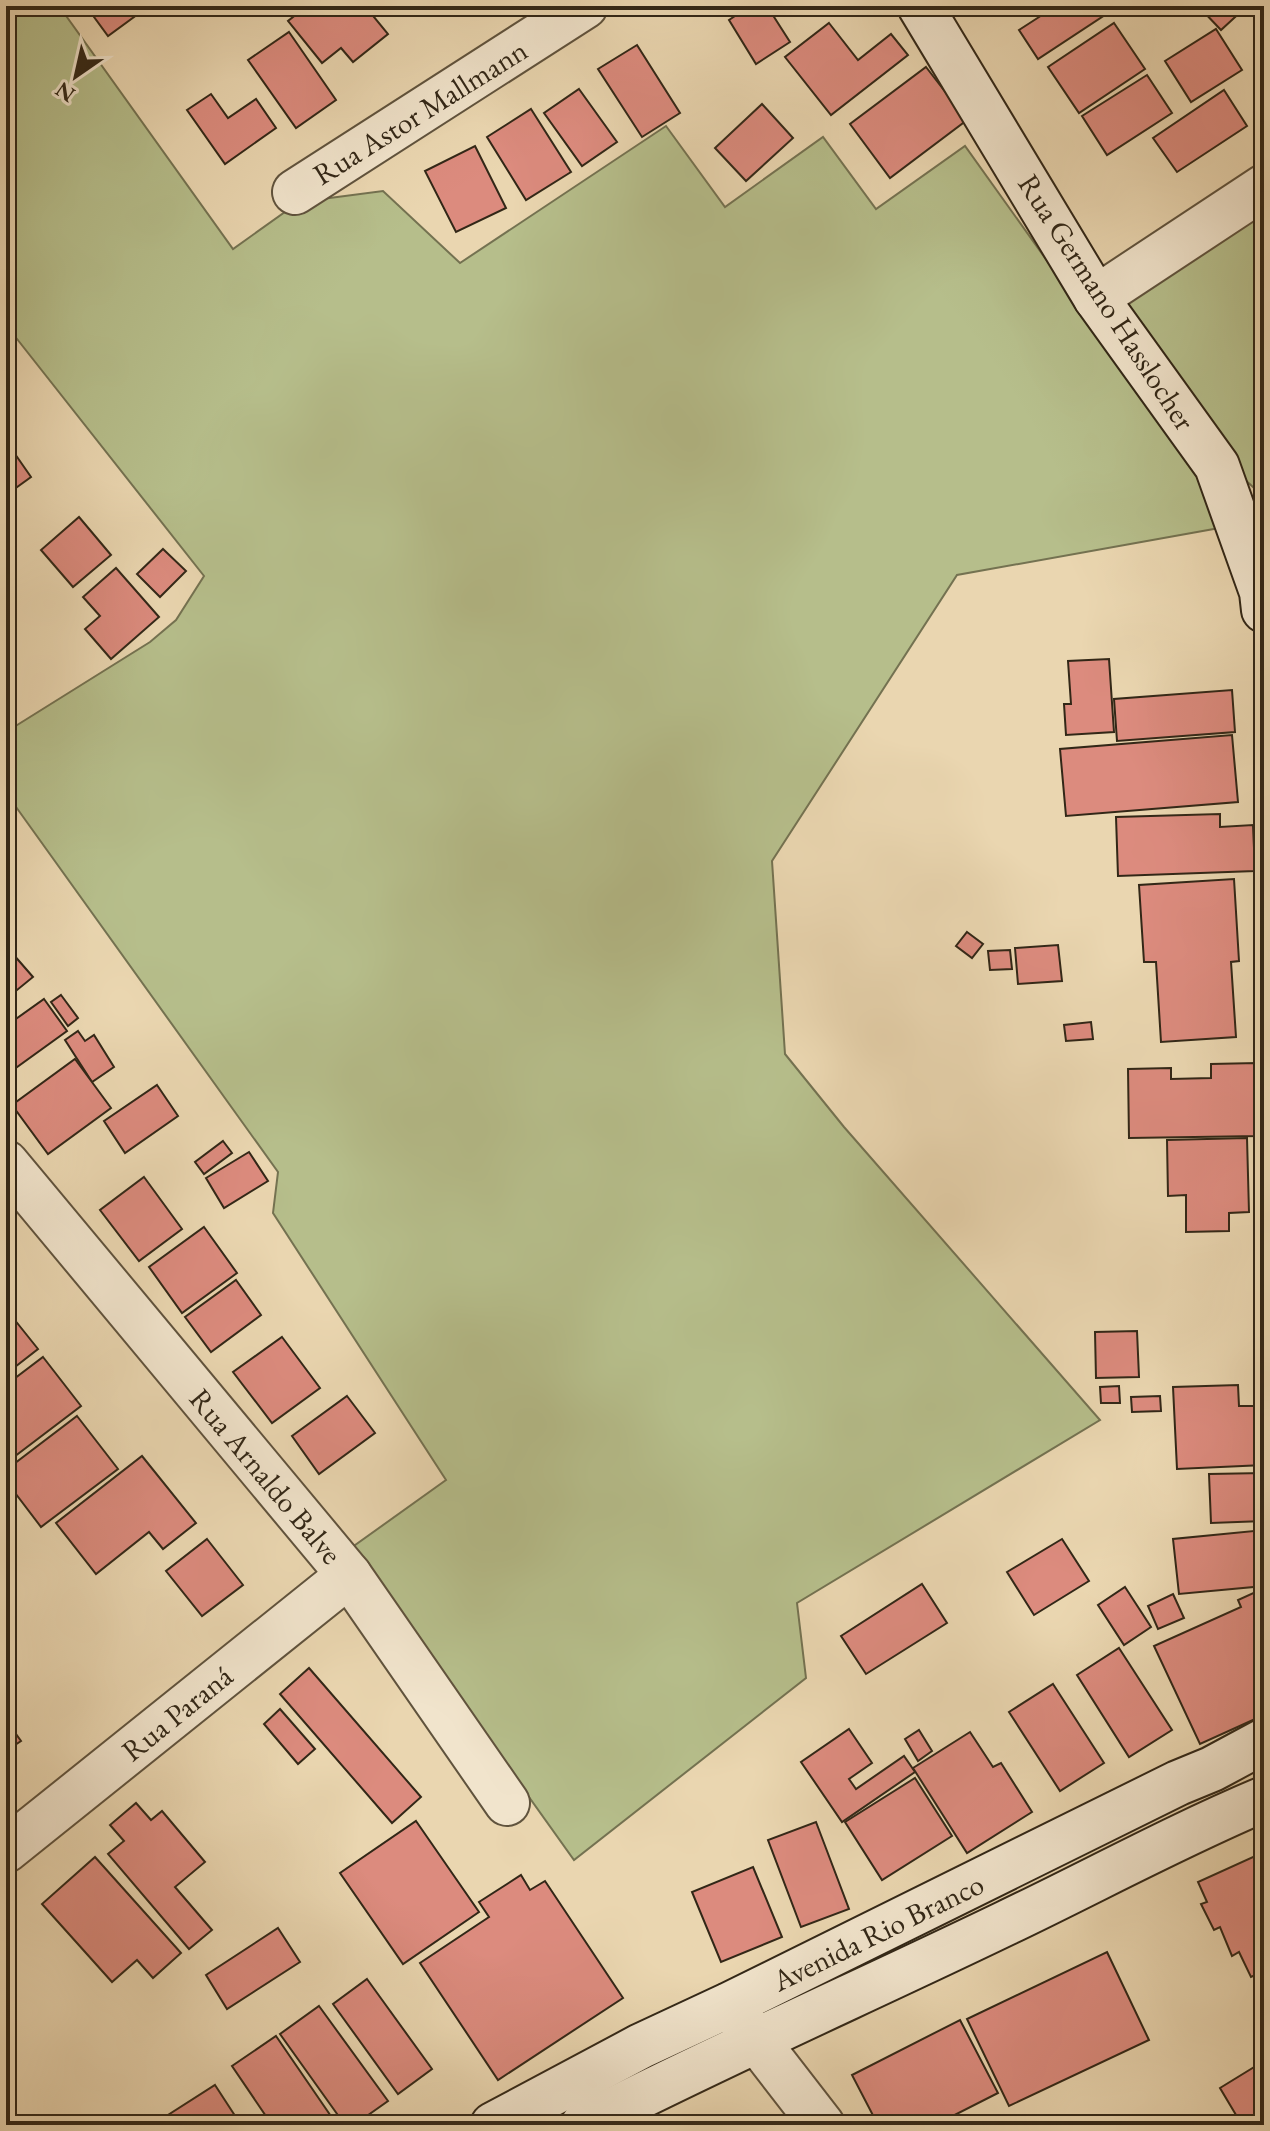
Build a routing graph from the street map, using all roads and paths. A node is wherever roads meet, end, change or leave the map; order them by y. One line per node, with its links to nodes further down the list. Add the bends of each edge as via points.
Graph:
1 (585, 6): 4 (main road, Rua Astor Mallmann)
2 (920, 6): 5 (main road, Rua Germano Hasslocher)
3 (1264, 187): 5 (main road)
4 (295, 192)
5 (1096, 298): 6 (main road, Rua Germano Hasslocher)
6 (1217, 466): 7 (main road); 8 (main road, Rua Germano Hasslocher)
7 (1264, 510)
8 (1263, 598)
9 (6, 1163): 10 (main road, Rua Arnaldo Balve)
10 (349, 1575): 13 (main road, Rua Arnaldo Balve); 14 (main road, Rua Paraná)
11 (1264, 1741): 15 (main road, Avenida Rio Branco)
12 (1264, 1799): 16 (main road, Avenida Rio Branco)
13 (507, 1803)
14 (6, 1850)
15 (729, 2005): 16 (main road); 17 (main road, Avenida Rio Branco)
16 (756, 2039): 18 (main road, Avenida Rio Branco); 19 (main road)
17 (493, 2125)
18 (583, 2125)
19 (822, 2125)

